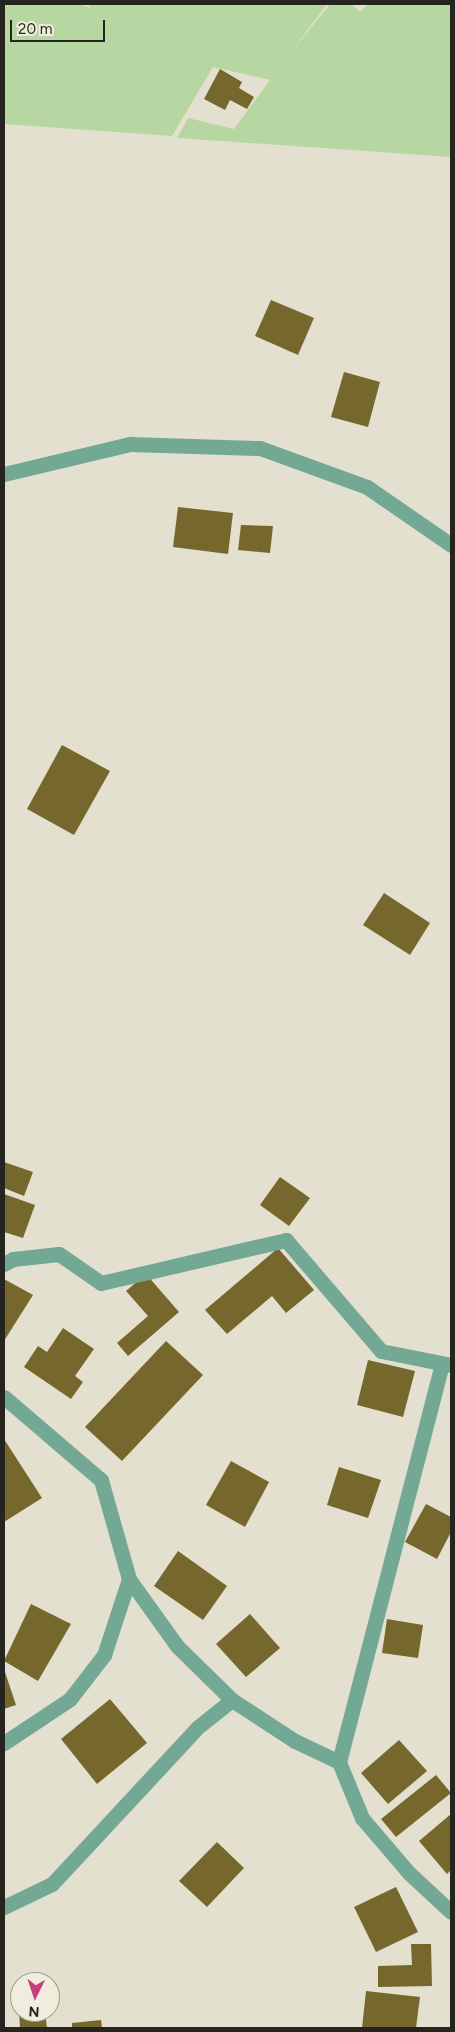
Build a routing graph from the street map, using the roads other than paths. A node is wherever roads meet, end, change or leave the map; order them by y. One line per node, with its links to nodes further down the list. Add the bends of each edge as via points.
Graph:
1 (4, 474): 2 (street, via 130,444 260,448 367,487)
2 (451, 545)
3 (4, 1264): 4 (street, via 13,1259 59,1254 101,1283 286,1240 381,1350)
4 (447, 1364): 9 (street)
5 (4, 1397): 6 (street, via 101,1480)
6 (129, 1579): 7 (street, via 177,1646); 8 (street, via 104,1655 70,1699)
7 (232, 1700): 9 (street, via 295,1741); 10 (street, via 192,1734 52,1884)
8 (4, 1743)
9 (339, 1762): 11 (street, via 362,1818 409,1873)
10 (4, 1907)
11 (451, 1912)

